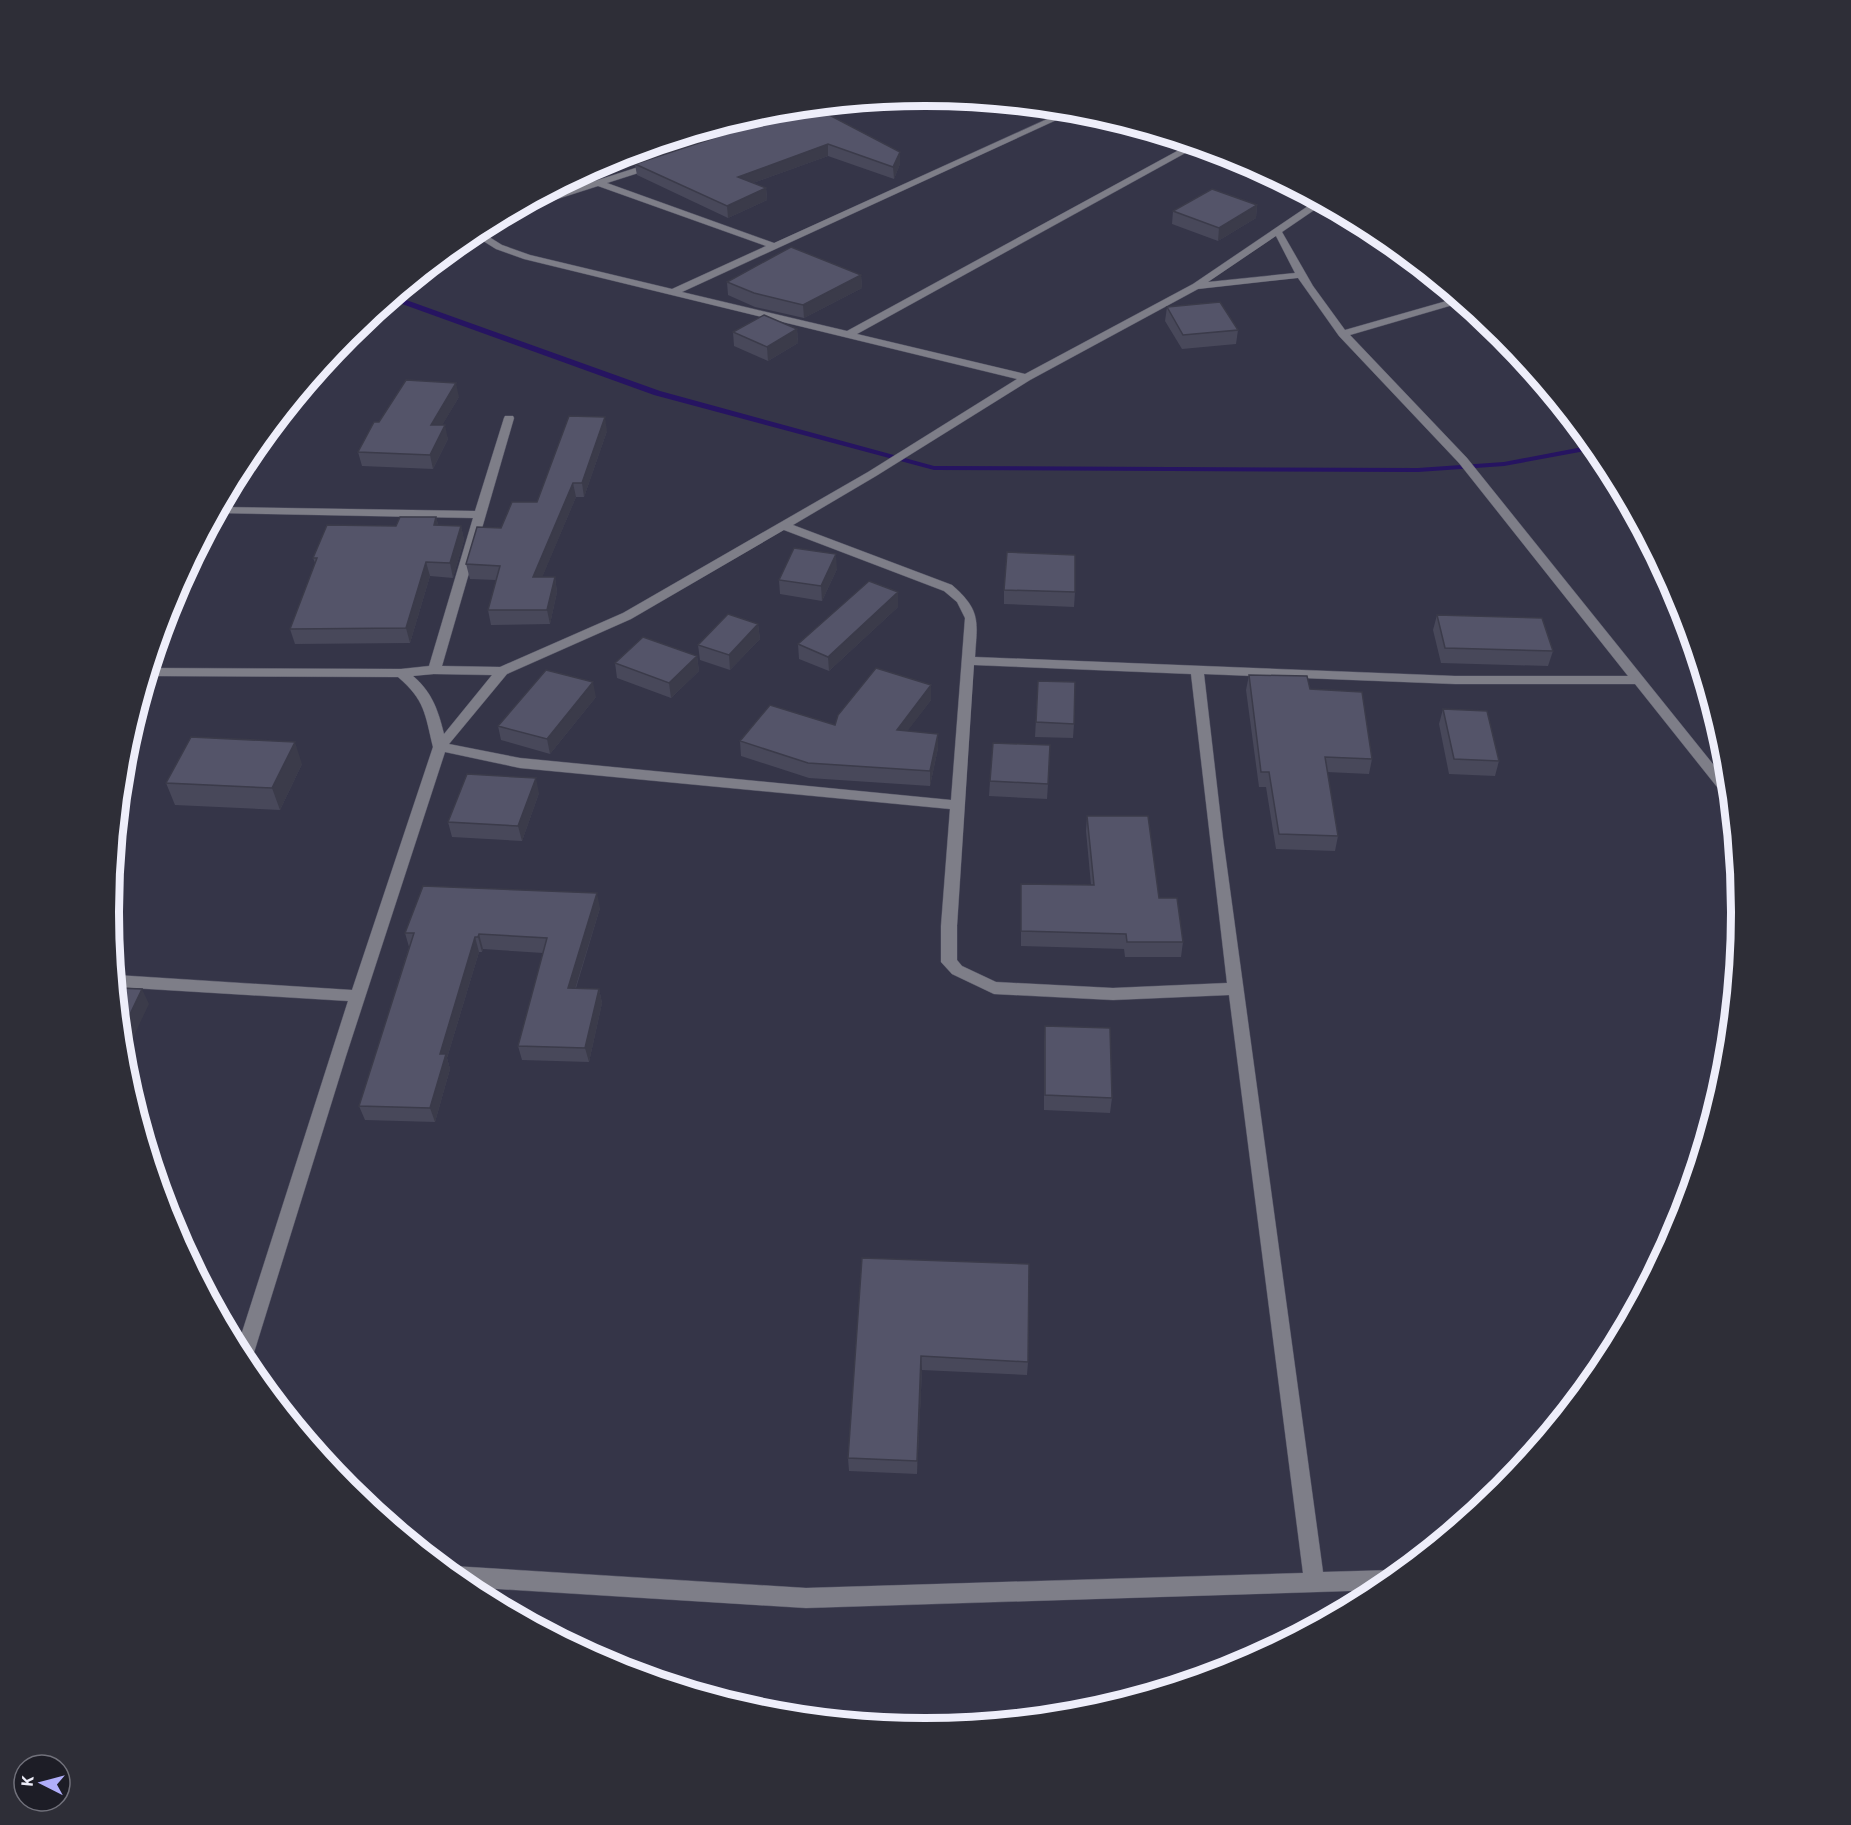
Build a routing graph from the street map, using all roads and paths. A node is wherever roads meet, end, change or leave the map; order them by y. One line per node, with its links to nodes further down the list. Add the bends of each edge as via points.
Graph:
1 (807, 115): 3 (street)
2 (1058, 118): 11 (street)
3 (796, 119)
4 (1186, 149): 17 (street)
5 (664, 162): 6 (street)
6 (598, 183): 7 (street); 11 (street)
7 (557, 196)
8 (1314, 206): 9 (street)
9 (1278, 232): 12 (street); 13 (street)
10 (484, 238): 14 (street, via 527,257)
11 (775, 246): 14 (street)
12 (1300, 275): 13 (street); 16 (street)
13 (1196, 286): 18 (street)
14 (671, 293): 17 (street)
15 (1452, 302): 16 (street)
16 (1343, 334): 29 (street, via 1455,448)
17 (846, 336): 18 (street)
18 (1026, 378): 22 (street)
19 (509, 418): 21 (street)
20 (226, 510): 21 (street)
21 (480, 515): 24 (street)
22 (782, 525): 23 (street, via 948,588 962,600 971,618); 26 (street, via 627,616)
23 (968, 662): 25 (street); 32 (street)
24 (434, 670): 26 (street); 28 (street)
25 (1197, 670): 29 (street, via 1455,680); 34 (street)
26 (502, 671): 30 (street)
27 (156, 672): 28 (street)
28 (400, 673): 30 (street, via 420,689 431,709)
29 (1639, 680): 31 (street)
30 (440, 747): 32 (street, via 520,764); 35 (street)
31 (1721, 782)
32 (958, 805): 34 (street, via 949,926 949,962 957,970 994,988 1113,994)
33 (123, 981): 35 (street)
34 (1235, 989): 39 (street)
35 (358, 996): 36 (street)
36 (247, 1347)
37 (470, 1577): 39 (street, via 806,1598)
38 (1377, 1580): 39 (street)
39 (1314, 1582)

